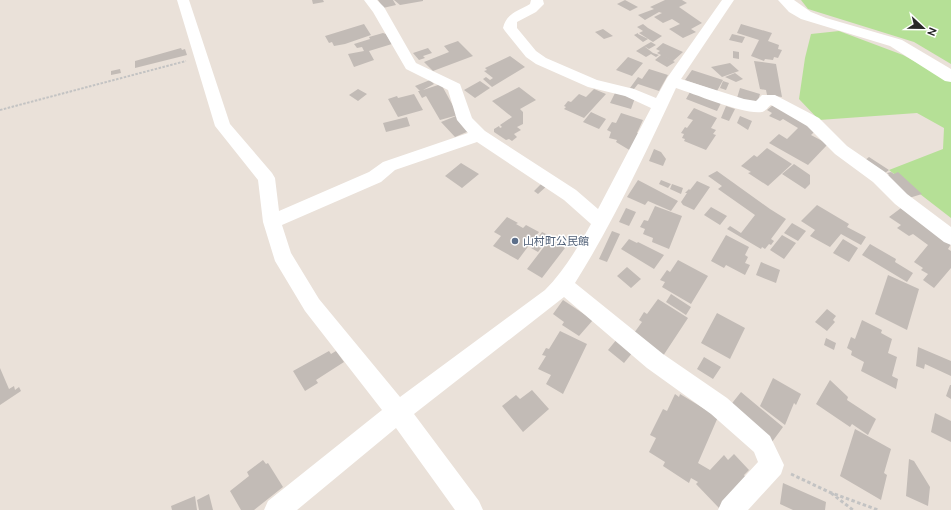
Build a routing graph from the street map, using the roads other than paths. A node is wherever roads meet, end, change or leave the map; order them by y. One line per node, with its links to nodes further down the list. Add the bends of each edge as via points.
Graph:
1 (183, 0): 11 (street, via 223,126 266,178)
2 (370, 0): 9 (street, via 379,10 411,66 456,87 465,120)
3 (537, 0): 8 (street, via 538,4 516,17 510,28 531,54 541,62 593,84 629,92)
4 (728, 0): 7 (street)
5 (785, 0): 6 (street, via 790,7 802,14 872,33 896,43)
6 (951, 77)
7 (672, 81): 8 (street); 12 (street, via 760,108 767,99 775,100 813,122 841,150 879,177 900,200)
8 (659, 105): 10 (street, via 634,159)
9 (479, 135): 10 (street, via 570,195); 11 (street, via 389,166 375,177)
10 (600, 221): 13 (street, via 586,250)
11 (272, 222): 14 (street, via 282,255 312,305)
12 (951, 236)
13 (563, 285): 14 (street, via 506,332); 17 (street, via 655,361 720,406 762,444 772,465)
14 (398, 412): 15 (street); 16 (street)
15 (277, 510)
16 (470, 510)
17 (731, 510)

